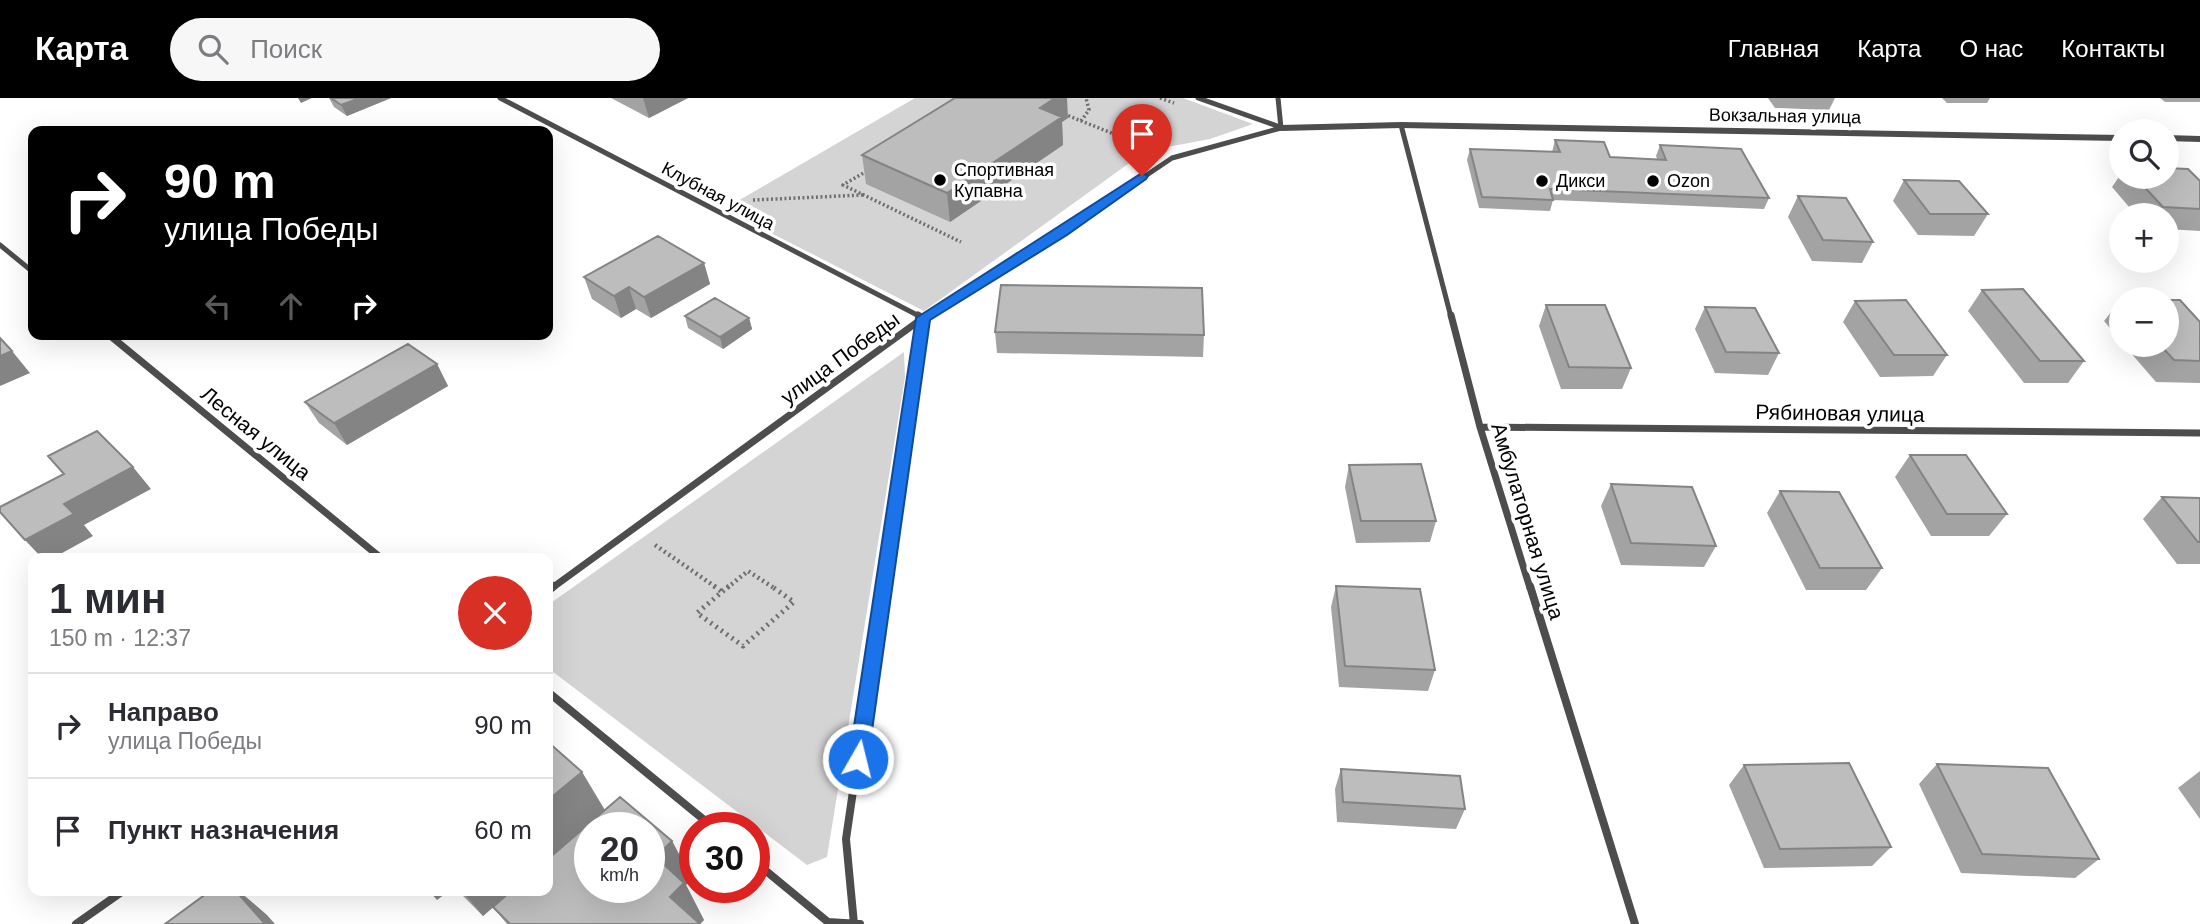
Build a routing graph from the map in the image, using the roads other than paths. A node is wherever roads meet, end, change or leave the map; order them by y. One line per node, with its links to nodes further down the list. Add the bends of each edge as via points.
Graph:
1 (500, 98): 11 (street, Клубная улица)
2 (1198, 98): 5 (street)
3 (1278, 98): 5 (street)
4 (1401, 125): 5 (street, Вокзальная улица); 6 (street, Вокзальная улица); 13 (street, Амбулаторная улица)
5 (1281, 128): 11 (street, улица Победы, via 1172,158)
6 (2109, 138)
7 (2179, 138): 8 (street)
8 (2200, 139)
9 (0, 245): 10 (street)
10 (28, 268)
11 (923, 318): 16 (street, улица Победы); 23 (street, via 846,839)
12 (115, 340): 15 (street, Лесная улица)
13 (1480, 427): 14 (street, Рябиновая улица); 25 (street, Амбулаторная улица)
14 (2200, 433)
15 (375, 553)
16 (553, 588)
17 (553, 696): 18 (street)
18 (694, 812)
19 (770, 875): 21 (street)
20 (116, 896): 22 (street)
21 (827, 923): 23 (street)
22 (76, 924)
23 (854, 924): 24 (street)
24 (860, 924)
25 (1635, 924)

